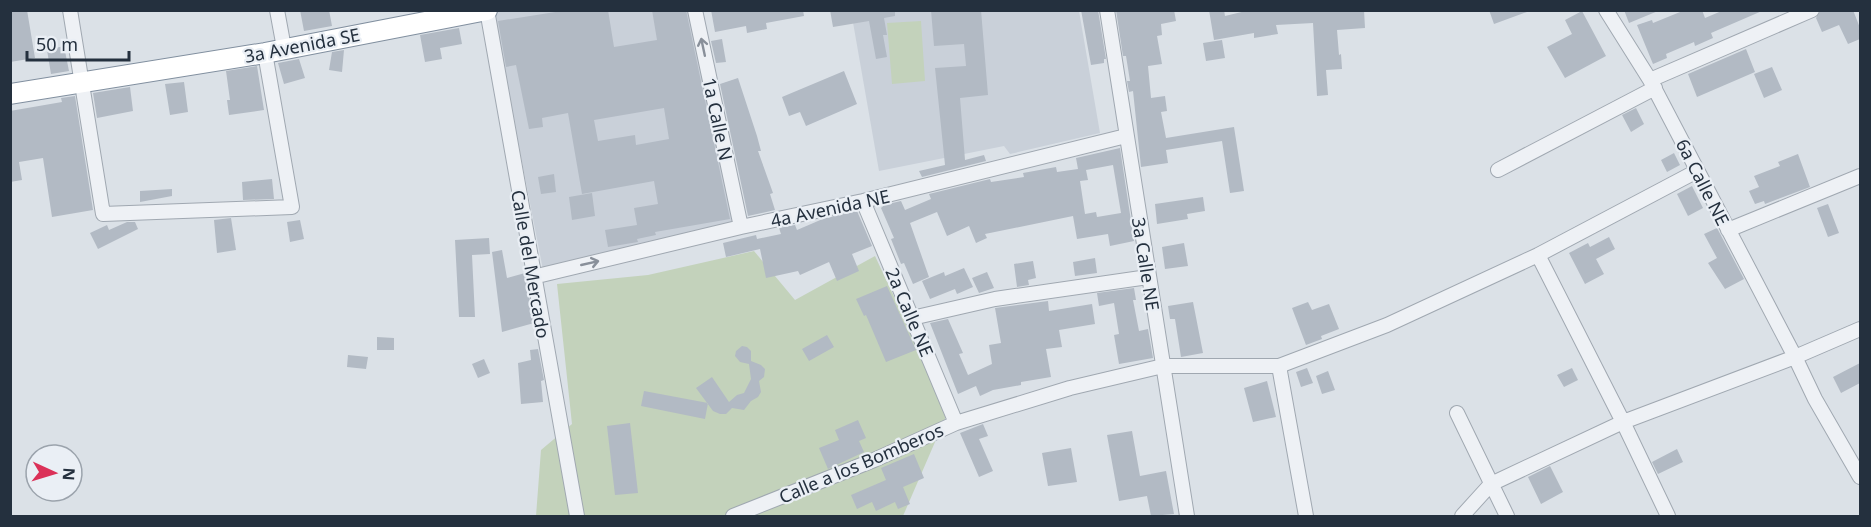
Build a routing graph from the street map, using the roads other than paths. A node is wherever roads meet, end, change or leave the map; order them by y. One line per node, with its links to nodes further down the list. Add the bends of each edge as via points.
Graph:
1 (70, 10): 9 (street)
2 (277, 10): 8 (street)
3 (487, 10): 8 (highway, 3a Avenida SE); 20 (street, Calle del Mercado)
4 (695, 10): 17 (street, 1a Calle N, one-way to 4)
5 (1107, 10): 12 (street, 3a Calle NE)
6 (1605, 10): 10 (street, 6a Calle NE)
7 (1812, 10): 10 (street)
8 (274, 50): 9 (highway, 3a Avenida SE); 9 (street, via 292,207 103,214)
9 (82, 81): 11 (highway, 3a Avenida SE)
10 (1652, 84): 13 (street); 14 (street, 6a Calle NE)
11 (10, 94)
12 (1126, 136): 16 (street, 4a Avenida NE); 21 (street, 3a Calle NE)
13 (1498, 170)
14 (1697, 171): 18 (street, 6a Calle NE); 19 (street)
15 (1860, 176): 18 (street)
16 (863, 201): 17 (street, 4a Avenida NE); 22 (street, 2a Calle NE)
17 (741, 227): 20 (street, 4a Avenida NE, one-way to 17)
18 (1728, 230): 24 (street, 6a Calle NE)
19 (1538, 255): 26 (street, via 1387,325); 28 (street)
20 (533, 277): 32 (street, Calle del Mercado)
21 (1148, 277): 22 (street, via 995,299); 25 (street, 3a Calle NE)
22 (912, 318): 29 (street, 2a Calle NE)
23 (1860, 329): 24 (street)
24 (1795, 357): 28 (street); 30 (street, 6a Calle NE)
25 (1162, 366): 26 (street, Calle a los Bomberos); 29 (street, Calle a los Bomberos, via 1070,388); 34 (street, 3a Calle NE)
26 (1279, 366): 35 (street)
27 (1457, 413): 31 (street)
28 (1623, 422): 31 (street); 38 (street)
29 (956, 423): 33 (street, Calle a los Bomberos)
30 (1860, 477)
31 (1491, 484): 36 (street); 37 (street)
32 (577, 516)
33 (733, 516)
34 (1186, 516)
35 (1306, 516)
36 (1462, 516)
37 (1507, 516)
38 (1668, 516)

